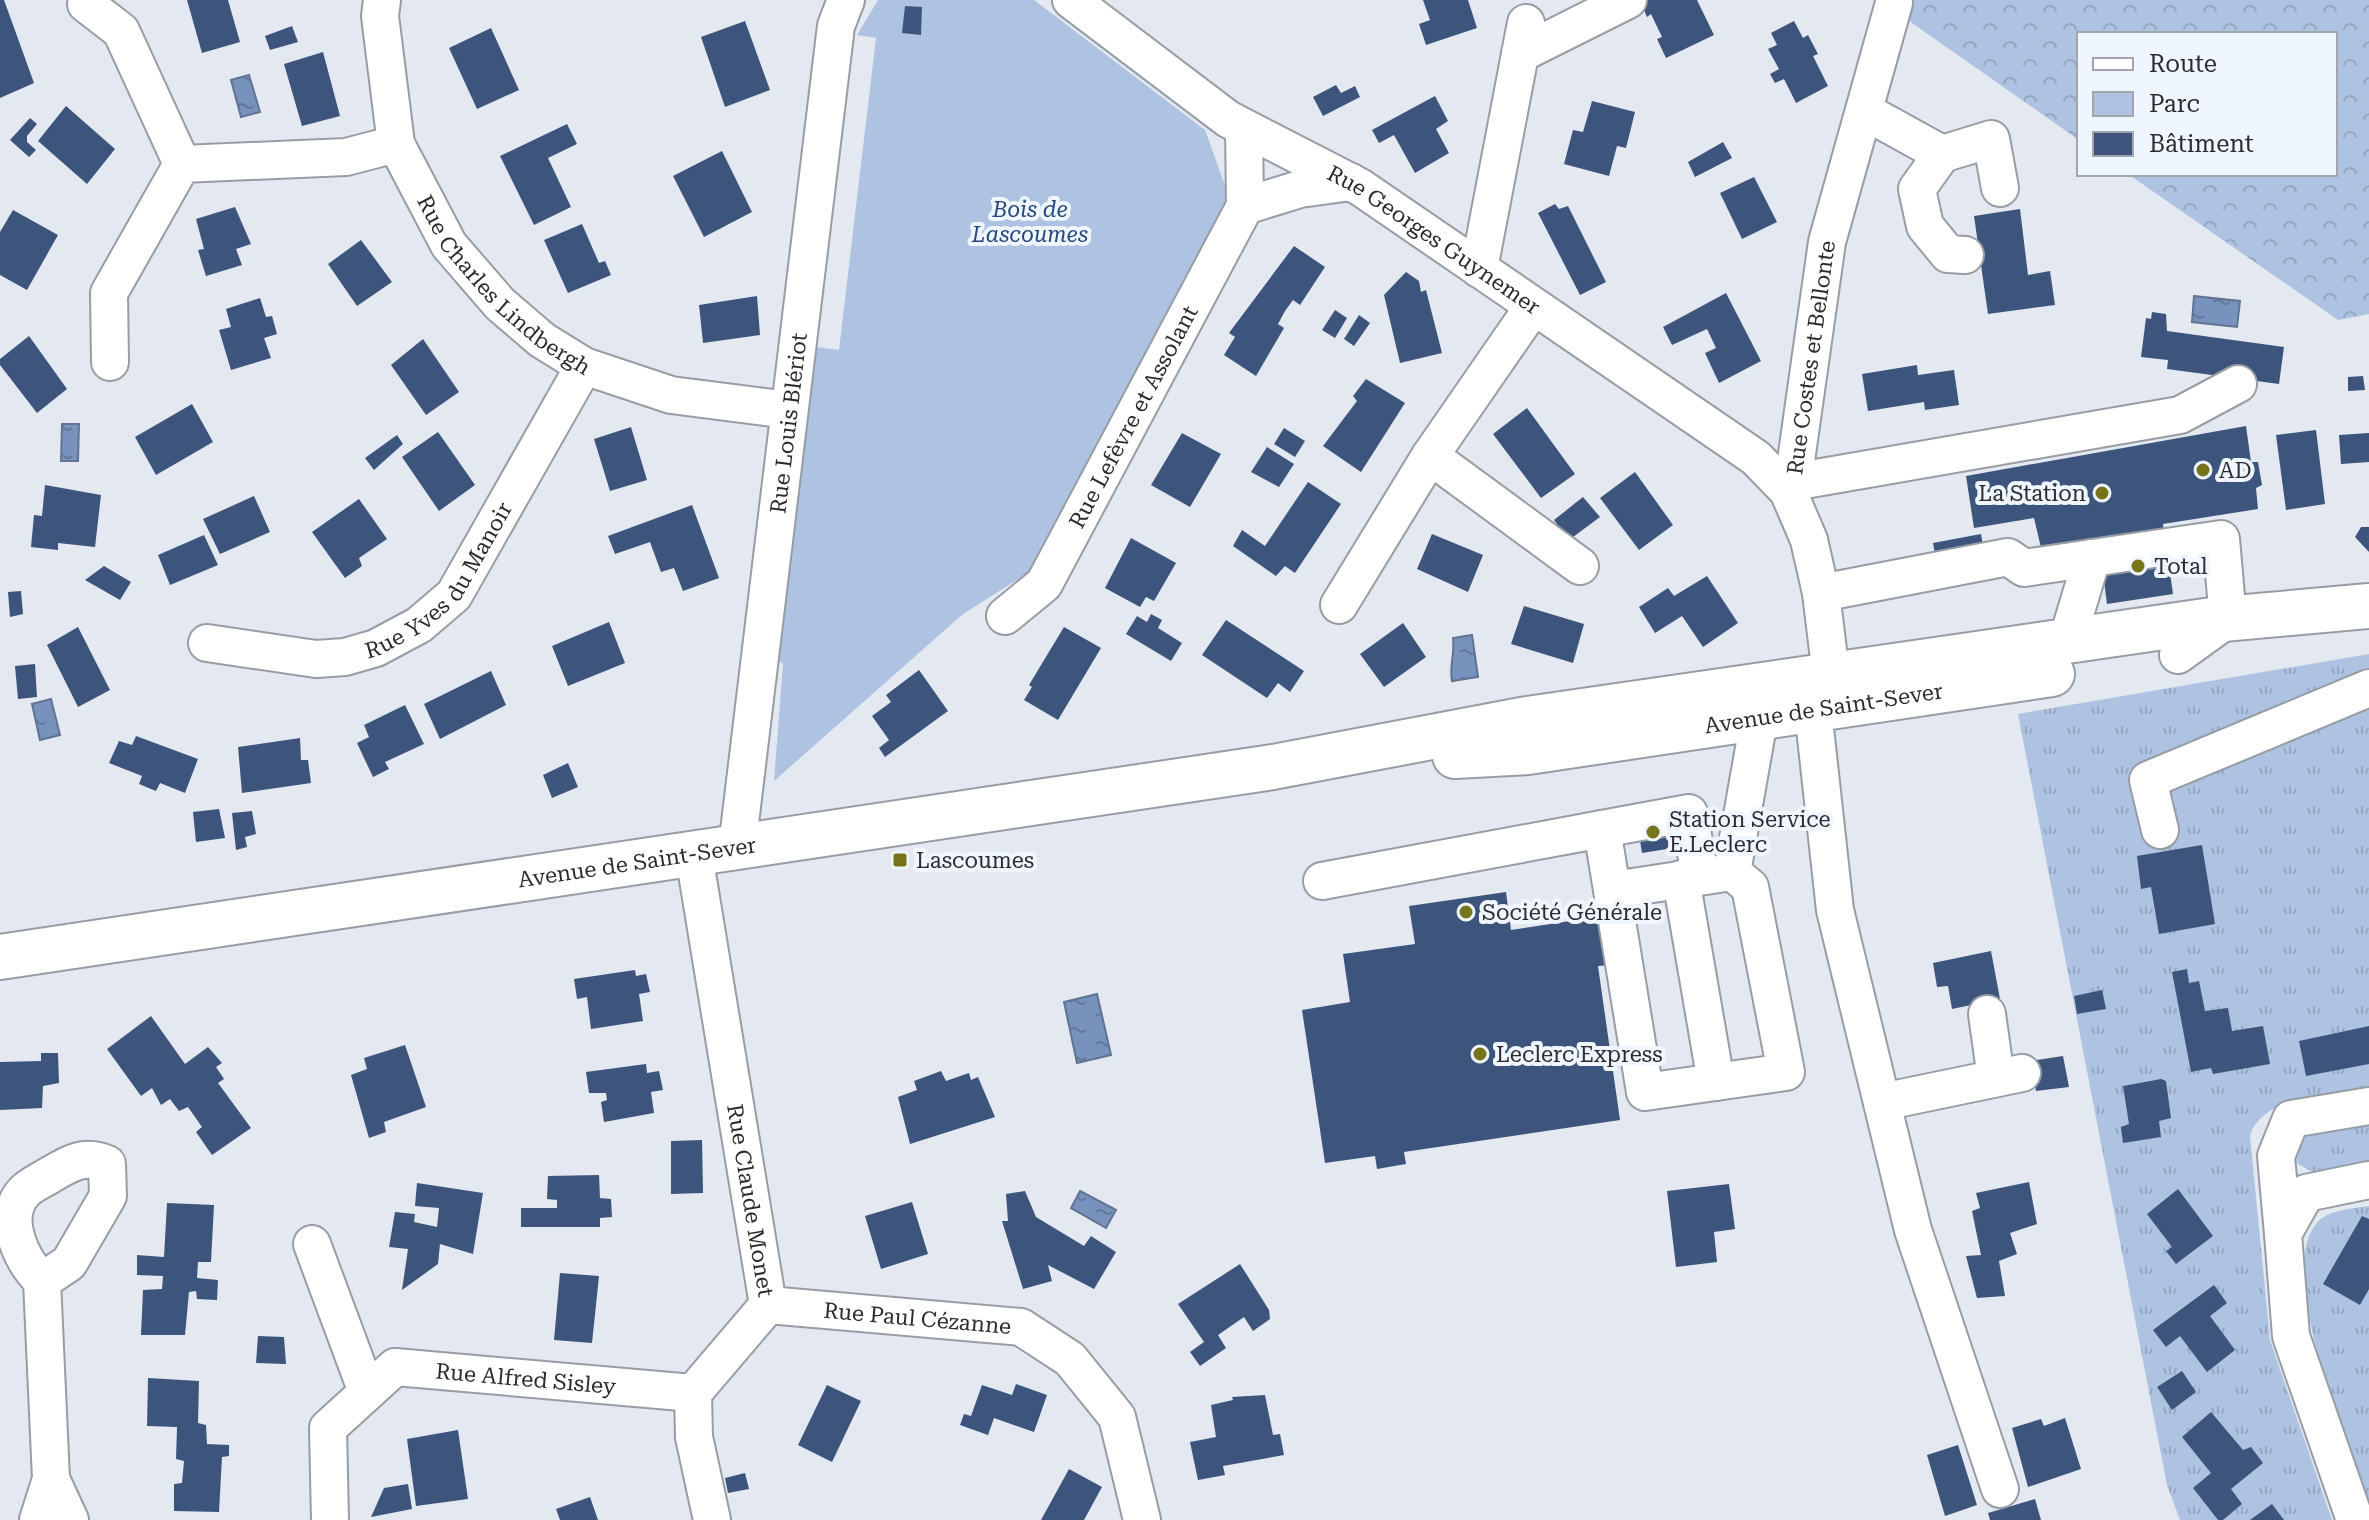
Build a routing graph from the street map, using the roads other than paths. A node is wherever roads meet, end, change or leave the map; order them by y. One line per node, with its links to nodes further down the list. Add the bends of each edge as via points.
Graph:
1 (382, 0): 9 (street, Rue Charles Lindbergh)
2 (846, 0): 21 (street, Rue Louis Blériot, via 836,26)
3 (1071, 0): 8 (street, Rue Georges Guynemer)
4 (1628, 0): 16 (street, via 1523,39)
5 (1894, 3): 7 (street, Rue Costes et Bellonte)
6 (86, 4): 11 (street, via 121,31)
7 (1864, 111): 10 (street); 23 (street, Rue Costes et Bellonte, via 1827,242)
8 (1244, 129): 12 (street, Rue Georges Guynemer); 14 (street, Rue Lefèvre et Assolant)
9 (396, 144): 11 (street, via 346,157); 19 (street, Rue Charles Lindbergh, via 449,245 500,304 542,340)
10 (1942, 154): 13 (street, via 1991,139); 15 (street, via 1917,189 1925,226 1948,254)
11 (182, 164): 18 (street, via 109,293)
12 (1351, 182): 14 (street, via 1300,189); 16 (street, Rue Georges Guynemer)
13 (2000, 188)
14 (1245, 206): 29 (street, Rue Lefèvre et Assolant, via 1044,584)
15 (1965, 255)
16 (1479, 269): 17 (street, Rue Georges Guynemer)
17 (1533, 307): 22 (street); 23 (street, Rue Georges Guynemer, via 1756,458)
18 (110, 362)
19 (584, 366): 21 (street, Rue Charles Lindbergh, via 671,395); 32 (street, Rue Yves du Manoir, via 454,595 419,625 376,648 345,657 316,659)
20 (2238, 384): 23 (street, via 2180,415)
21 (789, 410): 39 (street, Rue Louis Blériot)
22 (1430, 456): 25 (street); 27 (street)
23 (1790, 487): 26 (street, Rue Costes et Bellonte)
24 (2092, 558): 26 (street, via 2024,568 2008,557); 30 (street, via 2221,539); 31 (street)
25 (1580, 566)
26 (1821, 593): 35 (street, Rue Costes et Bellonte)
27 (1339, 605)
28 (2369, 607): 30 (main road, Avenue de Saint-Sever); 33 (main road, Avenue de Saint-Sever)
29 (1005, 616)
30 (2228, 619): 31 (main road, Avenue de Saint-Sever); 33 (street)
31 (2067, 641): 35 (main road, Avenue de Saint-Sever)
32 (207, 643)
33 (2178, 655): 35 (main road, Avenue de Saint-Sever)
34 (2369, 688): 38 (street, via 2148,780)
35 (1822, 692): 36 (main road, Avenue de Saint-Sever); 47 (street, Rue Costes et Bellonte, via 1835,910)
36 (1763, 701): 39 (main road, Avenue de Saint-Sever, via 1521,720 1273,767); 41 (street)
37 (1602, 829): 41 (street, via 1689,813); 42 (street); 43 (street)
38 (2160, 830)
39 (737, 848): 40 (main road, Avenue de Saint-Sever)
40 (694, 855): 44 (main road, Avenue de Saint-Sever); 53 (street, Rue Claude Monet)
41 (1704, 876): 43 (street); 46 (street); 46 (street, via 1750,887 1786,1072)
42 (1322, 881)
43 (1613, 890): 46 (street, via 1645,1092)
44 (0, 957)
45 (1987, 1014): 47 (street, via 2009,1075)
46 (1716, 1082)
47 (1882, 1102): 57 (street, Rue Costes et Bellonte, via 1913,1230)
48 (2369, 1106): 50 (street, via 2291,1119 2276,1156)
49 (2369, 1180): 50 (street, via 2306,1193)
50 (2283, 1234): 63 (street, via 2291,1336)
51 (312, 1244): 54 (street)
52 (42, 1281): 56 (street)
53 (768, 1305): 55 (street, Rue Claude Monet); 62 (street, Rue Paul Cézanne, via 1021,1327 1070,1359 1117,1417)
54 (367, 1392): 55 (street, Rue Alfred Sisley, via 395,1367); 60 (street, Rue Alfred Sisley, via 328,1428)
55 (693, 1393): 61 (street, via 694,1437)
56 (51, 1479): 58 (street); 59 (street)
57 (2000, 1489)
58 (38, 1520)
59 (70, 1520)
60 (330, 1520)
61 (712, 1520)
62 (1142, 1520)
63 (2355, 1520)

